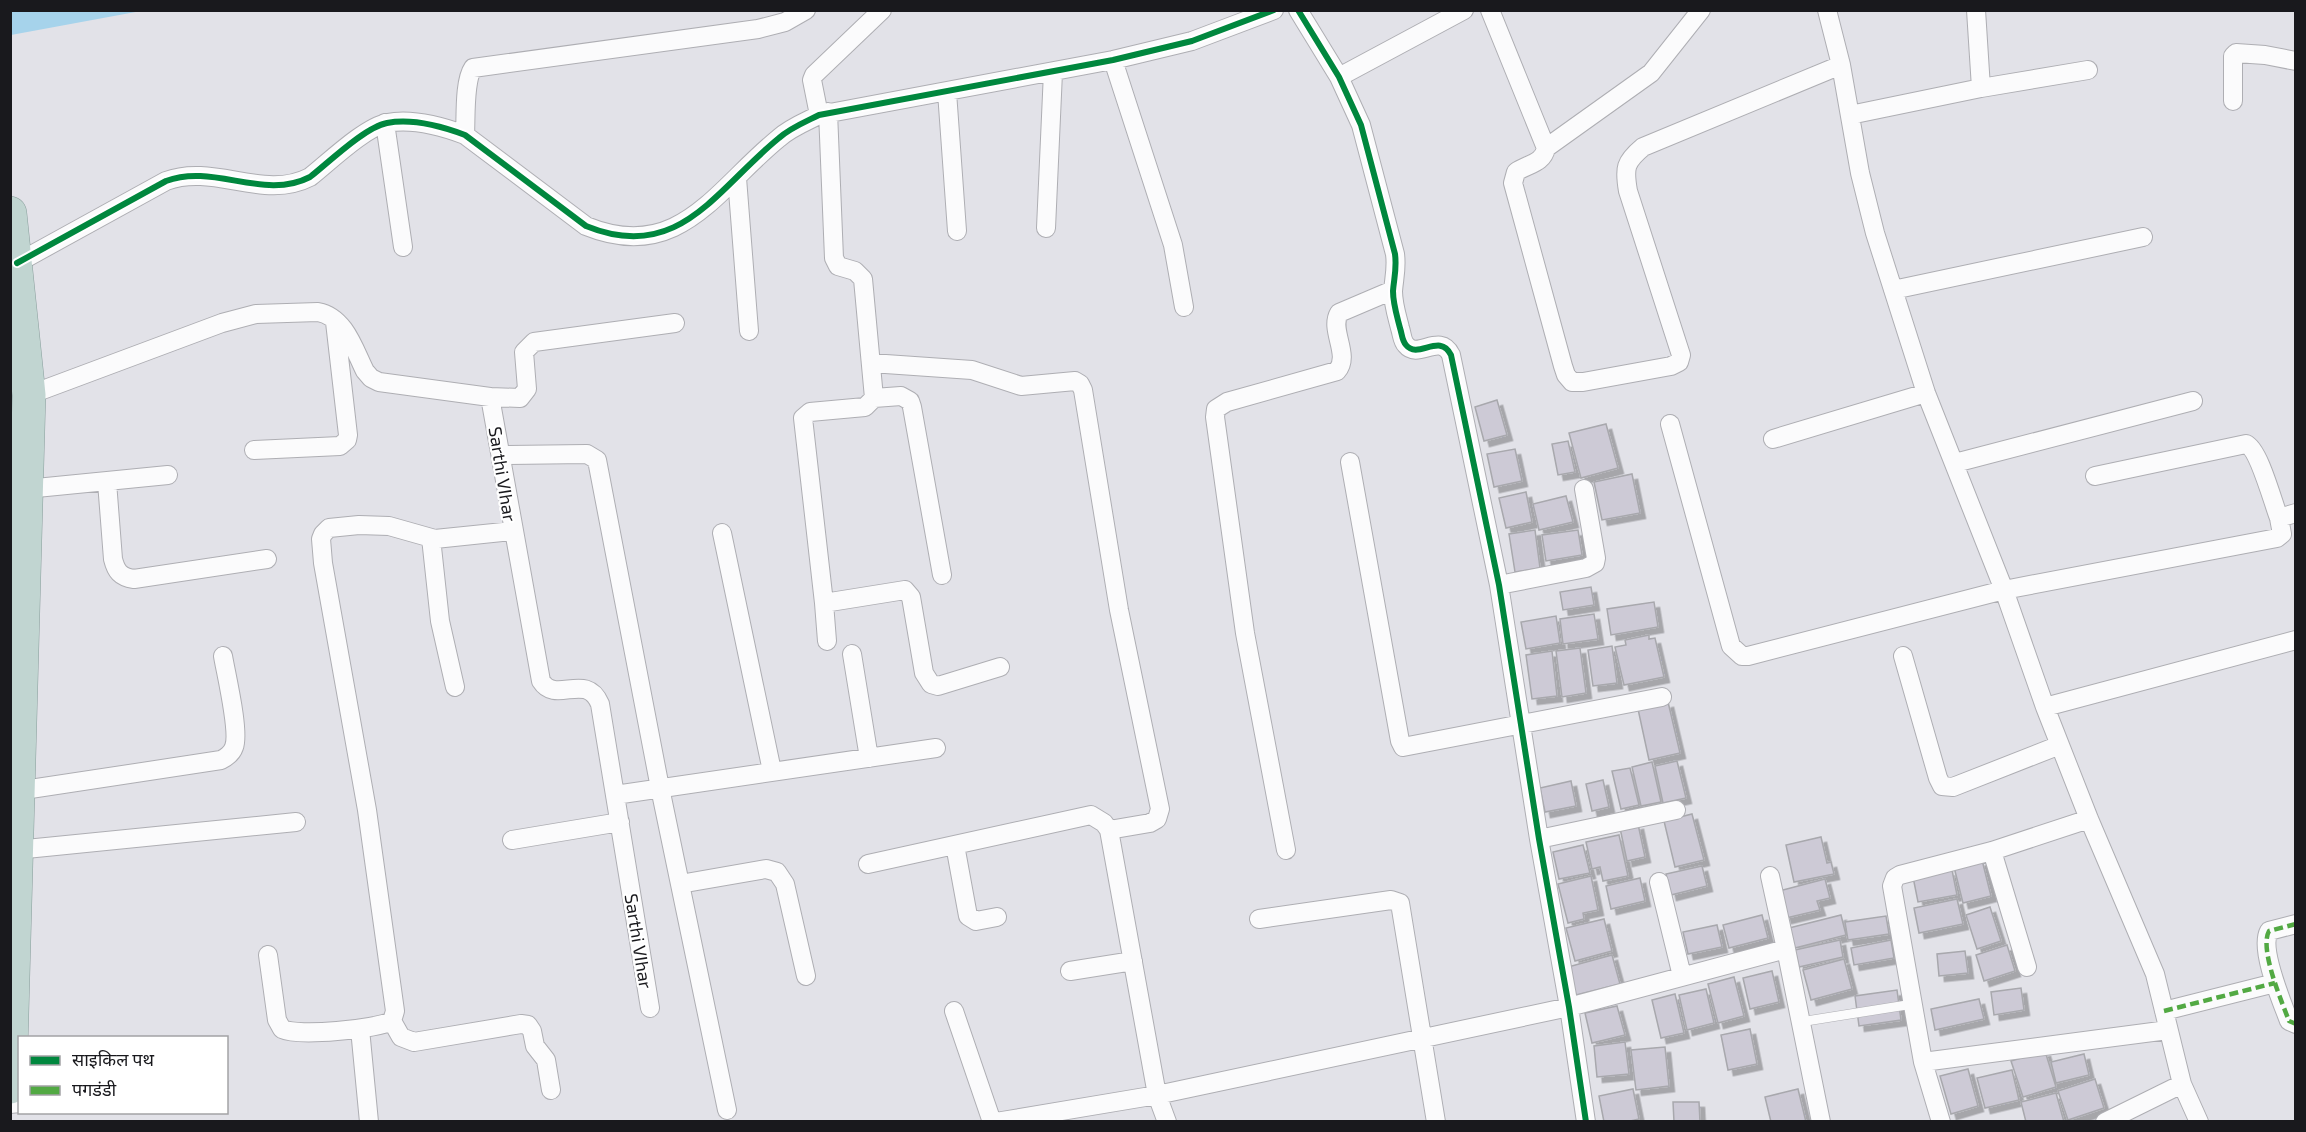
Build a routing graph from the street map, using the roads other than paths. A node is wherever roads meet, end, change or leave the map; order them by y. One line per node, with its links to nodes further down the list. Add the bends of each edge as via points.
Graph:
1 (806, 10): 22 (street, via 785,22 758,28 474,68 468,83)
2 (882, 10): 19 (street, via 814,75 812,80)
3 (1274, 10): 10 (street, via 1192,41)
4 (1298, 10): 15 (street)
5 (1464, 10): 15 (street)
6 (1490, 10): 23 (street)
7 (1701, 10): 23 (street, via 1650,73)
8 (1827, 10): 12 (street)
9 (1976, 10): 16 (street)
10 (1113, 60): 14 (street); 33 (street, via 1173,245)
11 (2295, 61): 18 (street, via 2236,53)
12 (1841, 65): 20 (street); 23 (street, via 1643,147 1632,156 1625,174 1628,190 1680,347 1679,362 1671,366 1583,382 1572,382 1566,375 1513,183 1516,172 1541,160)
13 (2088, 70): 16 (street)
14 (1053, 72): 17 (street); 26 (street)
15 (1339, 77): 31 (street, via 1367,142 1395,254)
16 (1981, 88): 20 (street)
17 (947, 92): 19 (street); 27 (street)
18 (2233, 101)
19 (823, 114): 24 (street, via 780,137); 37 (street, via 834,258 838,266 855,271 863,279)
20 (1850, 116): 32 (street, via 1860,173)
21 (385, 123): 22 (street, via 426,124); 29 (street); 30 (street, via 299,183 263,185 182,175)
22 (465, 135): 24 (street, via 585,226 606,235 628,238 675,227 702,210)
23 (1546, 148)
24 (736, 178): 36 (street)
25 (10, 213): 30 (highway)
26 (1046, 228)
27 (957, 231)
28 (2143, 237): 32 (street)
29 (403, 247)
30 (17, 263): 39 (highway)
31 (1393, 290): 60 (street, via 1406,345 1415,350 1443,346 1451,355); 89 (street, via 1339,313 1336,322 1342,361 1337,371 1227,402 1216,409 1245,633)
32 (1893, 290): 38 (street)
33 (1184, 307)
34 (335, 319): 39 (street, via 318,312 256,314 222,322); 40 (street, via 371,378); 45 (street, via 347,440 340,446)
35 (675, 323): 40 (street, via 534,342 524,352 525,394 520,398)
36 (750, 331)
37 (871, 363): 41 (street); 84 (street, via 972,370 1021,386 1075,381 1083,390 1119,610 1160,809 1150,824)
38 (1926, 393): 44 (street); 48 (street)
39 (29, 395): 52 (highway)
40 (489, 397): 46 (street, Sarthi VIhar)
41 (874, 398): 59 (street, via 901,396 910,401); 62 (street, via 866,407 810,412 803,418)
42 (2193, 401): 48 (street)
43 (1670, 424): 61 (street, via 1731,646 1738,654 1748,656)
44 (1773, 439)
45 (254, 450)
46 (501, 455): 55 (street, Sarthi VIhar); 77 (street, via 587,454 597,460)
47 (1350, 462): 72 (street, via 1402,745 1408,747)
48 (1955, 463): 61 (street)
49 (168, 475): 51 (street)
50 (2095, 476): 54 (street, via 2248,444)
51 (107, 482): 52 (street); 58 (street, via 113,559 122,576 134,579)
52 (26, 489): 78 (highway)
53 (1584, 489): 60 (street, via 1595,563)
54 (2287, 516): 61 (street, via 2277,538)
55 (512, 531): 57 (street); 79 (street, Sarthi VIhar, via 541,681 554,691 583,688 597,696)
56 (722, 533): 76 (street)
57 (430, 538): 69 (street, via 440,621); 112 (street, via 406,529 374,525 330,528 321,539 322,563 367,810 395,1011)
58 (267, 559)
59 (942, 575)
60 (1499, 585): 72 (street)
61 (2004, 590): 71 (street)
62 (824, 603): 64 (street); 68 (street, via 900,590 909,593 924,673 931,684 938,686)
63 (2295, 640): 71 (street)
64 (827, 641)
65 (852, 654): 75 (street)
66 (223, 656): 78 (street, via 236,738 226,757)
67 (1904, 656): 73 (street, via 1942,786 1953,787)
68 (1000, 667)
69 (454, 687)
70 (1662, 697): 72 (street)
71 (2045, 707): 73 (street)
72 (1521, 723): 85 (street)
73 (2060, 745): 81 (street)
74 (936, 748): 75 (street)
75 (868, 758): 76 (street)
76 (772, 771): 77 (street)
77 (660, 788): 79 (street); 94 (street)
78 (17, 791): 88 (highway)
79 (615, 795): 83 (street, Sarthi VIhar)
80 (1676, 810): 85 (street)
81 (2089, 819): 90 (street); 111 (street, via 2156,974)
82 (296, 822): 88 (street)
83 (620, 822): 86 (street); 109 (street, Sarthi VIhar)
84 (1109, 830): 87 (street, via 1091,815); 100 (street)
85 (1539, 839): 108 (street)
86 (512, 840)
87 (956, 845): 91 (street); 95 (street, via 968,916 976,921)
88 (16, 850): 103 (highway)
89 (1286, 850)
90 (1992, 851): 101 (street); 107 (street, via 1900,874 1893,881)
91 (868, 864)
92 (1770, 876): 98 (street)
93 (1659, 882): 105 (street)
94 (680, 884): 104 (street, via 766,869 777,872 785,884); 123 (street)
95 (997, 916)
96 (1259, 919): 117 (street, via 1397,901 1401,906)
97 (2295, 924): 106 (street, via 2266,935)
98 (1786, 949): 105 (street); 113 (street)
99 (268, 955): 115 (street, via 277,1020 282,1029)
100 (1133, 961): 102 (street); 122 (street)
101 (2027, 967)
102 (1070, 971)
103 (12, 974): 120 (highway)
104 (806, 976)
105 (1682, 976): 108 (street)
106 (2275, 983): 111 (street); 114 (street, via 2289,1021)
107 (1913, 1004): 113 (lane); 118 (street)
108 (1569, 1007): 117 (street); 128 (street)
109 (650, 1008)
110 (954, 1011): 125 (street)
111 (2164, 1011): 116 (street)
112 (392, 1021): 115 (street); 121 (street, via 401,1037 414,1042 528,1025 535,1046 546,1060)
113 (1800, 1022): 129 (street)
114 (2295, 1024)
115 (360, 1029): 124 (street)
116 (2168, 1030): 118 (street); 119 (street)
117 (1422, 1037): 122 (street); 127 (street)
118 (1923, 1062): 130 (street)
119 (2182, 1084): 131 (street); 132 (street)
120 (10, 1087)
121 (552, 1090)
122 (1158, 1095): 125 (street); 126 (street)
123 (727, 1110)
124 (369, 1122)
125 (994, 1122)
126 (1167, 1122)
127 (1436, 1122)
128 (1586, 1122)
129 (1821, 1122)
130 (1941, 1122)
131 (2105, 1122)
132 (2199, 1122)

